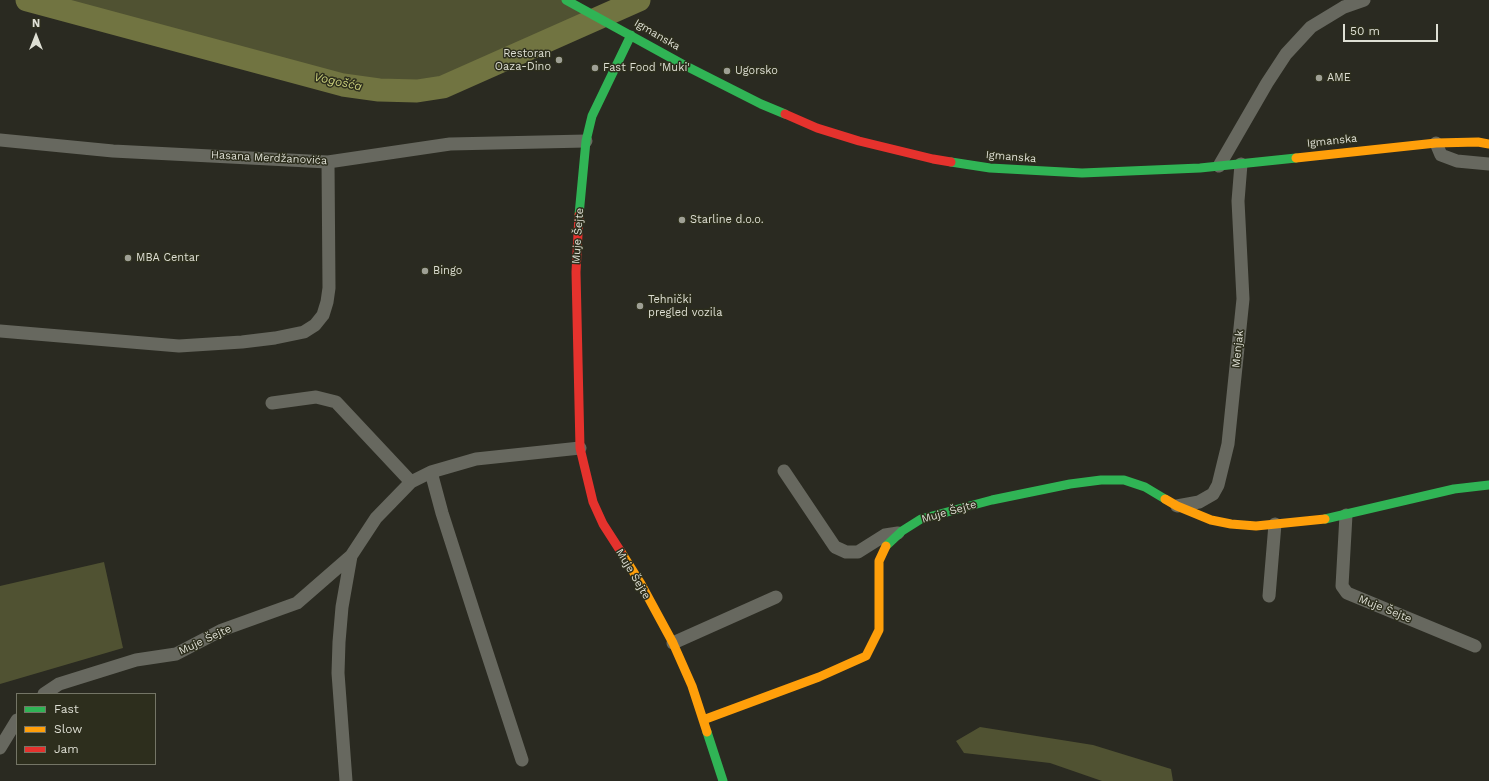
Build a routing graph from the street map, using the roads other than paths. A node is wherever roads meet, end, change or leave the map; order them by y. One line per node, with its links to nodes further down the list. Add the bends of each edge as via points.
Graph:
1 (566, 0): 3 (street, Igmanska)
2 (1364, 0): 11 (street, via 1344,7 1312,27 1286,54)
3 (631, 34): 5 (street, Muje Šejte, via 592,116); 11 (street, Igmanska, via 684,65 761,104 817,128 932,159 990,168 1074,173)
4 (0, 140): 8 (street, Hasana Merdžanovića, via 113,151)
5 (586, 141): 8 (street, Hasana Merdžanovića, via 450,144); 14 (street, Muje Šejte, via 576,272)
6 (1436, 142): 7 (street, Igmanska); 9 (street, Igmanska); 10 (street, via 1441,155 1457,161)
7 (1489, 144)
8 (328, 162): 12 (street, via 327,302 323,315 315,325 304,332 242,342 179,346)
9 (1241, 164): 11 (street, Igmanska); 19 (street, Menjak, via 1238,201 1243,299 1228,444 1218,485 1213,494 1199,502)
10 (1489, 164)
11 (1219, 166)
12 (0, 331)
13 (272, 403): 17 (street, via 316,397 336,402)
14 (580, 448): 16 (street, Muje Šejte, via 476,459); 26 (street, Muje Šejte, via 593,502 603,524 641,584)
15 (784, 471): 22 (street, via 836,547 846,552 858,552 885,535)
16 (431, 472): 17 (street, Muje Šejte); 32 (street, via 449,536)
17 (411, 482): 23 (street, Muje Šejte, via 376,518)
18 (1489, 485): 20 (street, Muje Šejte, via 1454,489)
19 (1177, 506): 21 (street, Muje Šejte, via 1211,520 1231,524); 22 (street, Muje Šejte, via 1145,487 1124,480 1101,480 1070,484 950,510 921,519)
20 (1346, 515): 21 (street, Muje Šejte); 27 (street, Muje Šejte, via 1342,586 1347,594)
21 (1275, 524): 24 (street)
22 (900, 533): 29 (street, Muje Šejte, via 886,545 879,561 879,630 866,656 819,677)
23 (351, 556): 28 (street, Muje Šejte, via 297,603 222,630 176,654 136,660 59,684); 33 (street, Muje Šejte, via 342,606 338,650)
24 (1269, 596)
25 (776, 597): 26 (street)
26 (673, 643): 29 (street, Muje Šejte, via 692,686)
27 (1475, 646)
28 (46, 693)
29 (703, 720): 34 (street, Muje Šejte)
30 (16, 722): 31 (street)
31 (0, 748)
32 (522, 760)
33 (346, 781)
34 (723, 781)

